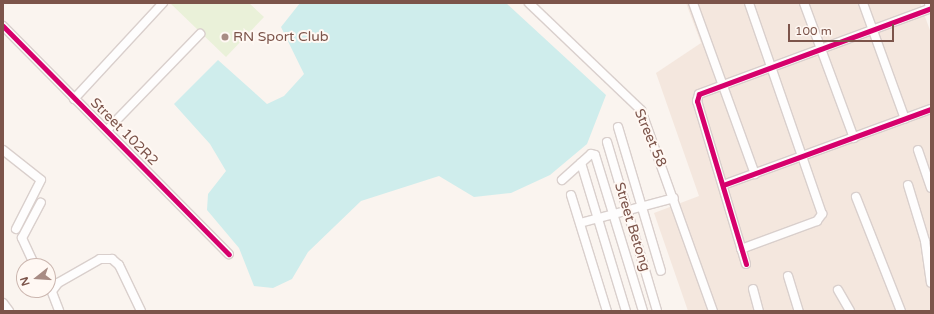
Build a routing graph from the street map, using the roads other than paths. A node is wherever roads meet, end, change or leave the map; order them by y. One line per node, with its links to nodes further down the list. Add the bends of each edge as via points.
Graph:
1 (163, 3): 15 (street)
2 (529, 3): 33 (street, Street 58, via 641,110)
3 (693, 3): 14 (street)
4 (749, 3): 13 (street)
5 (804, 3): 12 (street)
6 (863, 3): 10 (street)
7 (930, 3): 8 (street)
8 (931, 7): 10 (street)
9 (3, 26): 15 (street, Street 102R2)
10 (873, 29): 12 (street); 17 (street)
11 (200, 34): 19 (street)
12 (822, 48): 13 (street); 20 (street)
13 (772, 67): 14 (street); 24 (street)
14 (723, 84): 26 (street); 28 (street, via 699,94 697,101)
15 (74, 99): 19 (street, Street 102R2)
16 (931, 109): 17 (street)
17 (905, 119): 20 (street)
18 (618, 127): 35 (street)
19 (107, 130): 43 (street, Street 102R2)
20 (854, 138): 24 (street)
21 (607, 142): 36 (street, Street Betong)
22 (3, 150): 40 (street, via 41,180)
23 (918, 150): 30 (street)
24 (803, 156): 26 (street); 42 (street, via 822,214 817,221)
25 (581, 163): 27 (street); 37 (street, via 591,154 595,155); 38 (street)
26 (755, 174): 28 (street)
27 (562, 180)
28 (724, 185): 42 (street)
29 (908, 185): 41 (street)
30 (931, 188)
31 (571, 195): 39 (street)
32 (856, 197): 65 (street)
33 (674, 198): 35 (street); 61 (street, Street 58)
34 (41, 203): 44 (street, via 22,238)
35 (641, 207): 36 (street); 46 (street)
36 (627, 211): 37 (street); 60 (street, Street Betong)
37 (615, 214): 38 (street); 59 (street)
38 (598, 218): 39 (street); 58 (street)
39 (580, 223): 57 (street)
40 (16, 229)
41 (928, 240): 48 (street)
42 (741, 249): 45 (street)
43 (229, 254)
44 (31, 258)
45 (746, 264)
46 (661, 271)
47 (788, 276): 63 (street)
48 (931, 283)
49 (56, 284): 56 (street, via 100,259 112,259 119,264)
50 (753, 288): 62 (street)
51 (838, 290): 64 (street)
52 (54, 298): 55 (street)
53 (3, 303): 54 (street)
54 (9, 311)
55 (59, 311)
56 (141, 311)
57 (607, 311)
58 (626, 311)
59 (644, 311)
60 (657, 311)
61 (713, 311)
62 (759, 311)
63 (799, 311)
64 (850, 311)
65 (901, 311)

